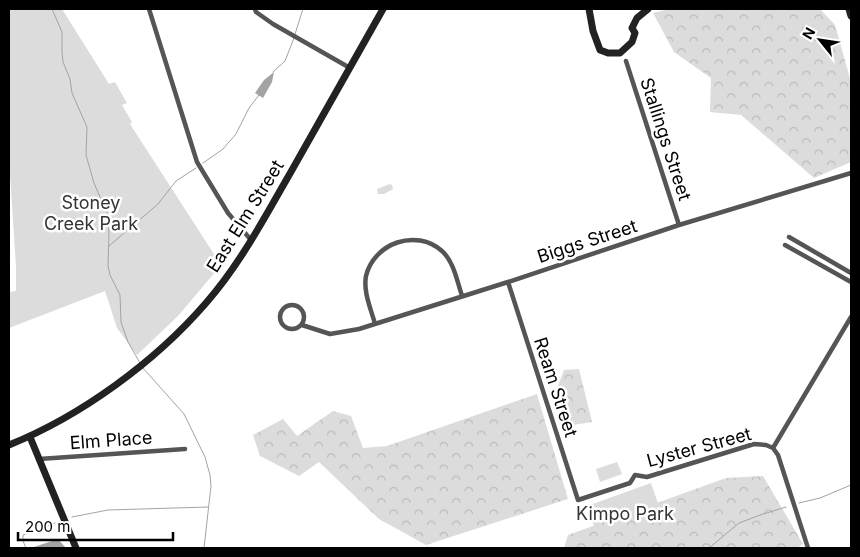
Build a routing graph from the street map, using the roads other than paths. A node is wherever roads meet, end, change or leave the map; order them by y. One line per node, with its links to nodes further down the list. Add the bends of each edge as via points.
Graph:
1 (149, 9): 13 (street, via 197,162 228,213)
2 (255, 9): 9 (street, via 273,24)
3 (383, 9): 9 (street, East Elm Street)
4 (589, 9): 5 (street, via 600,50 620,54 632,42 635,33 632,28 637,18)
5 (648, 9)
6 (849, 9): 7 (street)
7 (851, 16)
8 (626, 61): 11 (street, Stallings Street)
9 (350, 68): 13 (street, East Elm Street)
10 (851, 173): 11 (street, Biggs Street)
11 (679, 226): 16 (street, Biggs Street)
12 (790, 237): 15 (street)
13 (252, 240): 22 (street, East Elm Street, via 207,302 176,335 90,402)
14 (785, 244): 17 (street)
15 (851, 273)
16 (508, 282): 18 (street, Biggs Street); 27 (street, Ream Street)
17 (851, 282)
18 (462, 296): 20 (street, Biggs Street); 20 (street, via 442,251 418,240 393,243 381,250 371,262 366,276 366,291)
19 (851, 317): 24 (street)
20 (375, 324): 21 (street, Biggs Street, via 330,334)
21 (302, 325): 21 (street, via 305,316 295,305 288,305 281,311 284,327 291,330)
22 (30, 437): 23 (street, East Elm Street); 26 (street)
23 (9, 445)
24 (774, 448): 27 (street, Lyster Street, via 754,444 647,478 636,475 630,483); 29 (street)
25 (185, 449): 26 (street, Elm Place)
26 (39, 459): 28 (street)
27 (578, 500)
28 (76, 548)
29 (808, 548)

